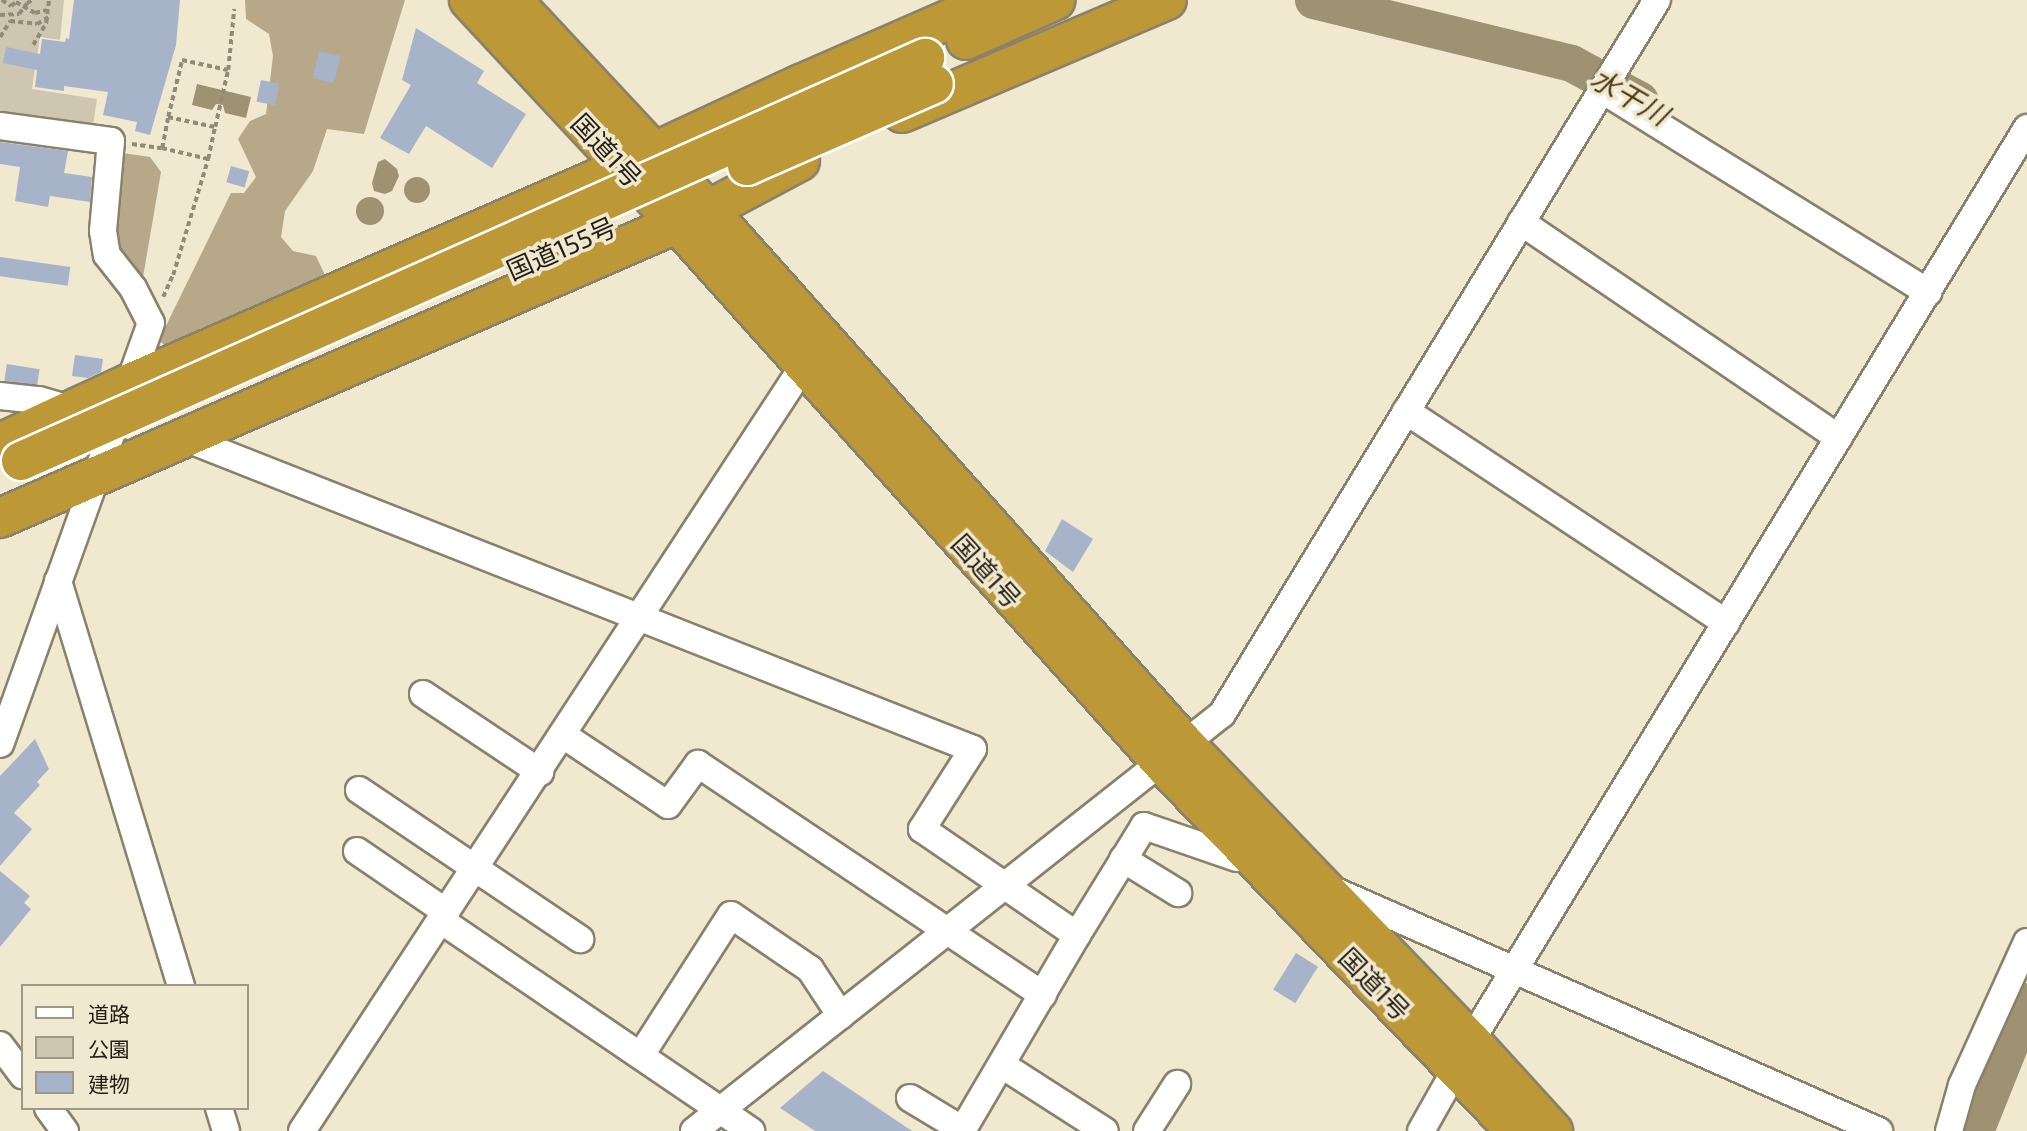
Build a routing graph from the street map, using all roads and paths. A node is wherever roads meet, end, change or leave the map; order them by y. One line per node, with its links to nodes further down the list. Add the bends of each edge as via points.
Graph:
1 (2, 0): 11 (path, via 11,6)
2 (33, 0): 12 (path)
3 (49, 0): 14 (path)
4 (470, 0): 29 (highway, 国道1号)
5 (512, 0): 29 (highway, 国道1号)
6 (993, 0): 29 (highway)
7 (1056, 0): 20 (highway, 国道155号)
8 (1122, 0): 20 (highway, 国道155号)
9 (1167, 0): 30 (highway, via 854,134)
10 (1657, 0): 21 (street)
11 (16, 1): 12 (path)
12 (24, 6): 14 (path, via 35,13); 15 (path, via 19,14)
13 (234, 9): 19 (path)
14 (47, 10): 16 (path)
15 (0, 15)
16 (48, 17): 17 (path, via 37,24 10,21); 18 (path)
17 (0, 37)
18 (33, 45)
19 (228, 70): 22 (path, via 183,60); 24 (path)
20 (930, 71): 41 (highway, 国道155号, bridge)
21 (1602, 90): 31 (street); 32 (street)
22 (168, 117): 24 (path); 27 (path)
23 (0, 126): 26 (street)
24 (215, 127): 28 (path)
25 (2027, 128): 32 (street)
26 (111, 141): 27 (path); 33 (street, via 103,231 107,255 133,288)
27 (162, 149): 28 (path)
28 (208, 159): 33 (path, via 173,275)
29 (638, 159): 30 (highway, 国道1号); 35 (highway)
30 (692, 216): 34 (highway, 国道1号); 39 (highway); 50 (highway, 国道1号)
31 (1521, 222): 38 (street); 40 (street)
32 (1928, 292): 40 (street)
33 (151, 323): 35 (street)
34 (804, 365): 45 (street); 50 (highway, 国道1号)
35 (130, 383): 37 (highway); 42 (street)
36 (0, 396): 37 (street)
37 (73, 410): 41 (highway)
38 (1406, 411): 46 (street); 50 (street, via 1222,714)
39 (182, 437): 42 (highway); 45 (street)
40 (1839, 438): 46 (street)
41 (10, 470)
42 (96, 475): 43 (highway); 44 (street, via 68,535)
43 (0, 518)
44 (58, 581): 48 (street, via 41,608); 66 (street)
45 (638, 619): 49 (street); 58 (street, via 973,749 922,829)
46 (1726, 622): 65 (street)
47 (423, 694): 51 (street)
48 (2, 733)
49 (563, 735): 51 (street); 61 (street, via 668,805 698,764)
50 (1173, 753): 57 (highway, 国道1号); 58 (street); 71 (highway, 国道1号)
51 (540, 772): 56 (street)
52 (359, 790): 56 (street)
53 (357, 851): 60 (street)
54 (1237, 858): 55 (street, via 1144,826)
55 (1124, 859): 59 (street); 62 (street)
56 (475, 869): 60 (street); 63 (street)
57 (1322, 885): 65 (street); 71 (highway, 国道1号)
58 (1005, 888): 61 (street); 62 (street)
59 (1178, 893)
60 (444, 917): 70 (street); 82 (street)
61 (949, 932): 67 (street); 68 (street)
62 (1077, 935): 67 (street)
63 (580, 939)
64 (2027, 942): 91 (street, via 1962,1085)
65 (1515, 969): 71 (street); 90 (street)
66 (180, 984)
67 (1043, 995): 72 (street)
68 (841, 1016): 70 (street, via 810,969 731,915); 78 (street)
69 (0, 1045): 73 (street)
70 (641, 1055): 78 (street)
71 (1464, 1055): 87 (street); 88 (highway, 国道1号); 89 (highway, 国道1号)
72 (1002, 1065): 79 (street); 85 (street)
73 (21, 1072)
74 (1177, 1084): 86 (street)
75 (910, 1098): 79 (street)
76 (49, 1110): 80 (street)
77 (220, 1110): 81 (street)
78 (720, 1110): 83 (street); 84 (street)
79 (962, 1130)
80 (65, 1131)
81 (226, 1131)
82 (302, 1131)
83 (694, 1131)
84 (751, 1131)
85 (1105, 1131)
86 (1147, 1131)
87 (1421, 1131)
88 (1516, 1131)
89 (1553, 1131)
90 (1879, 1131)
91 (1949, 1131)

